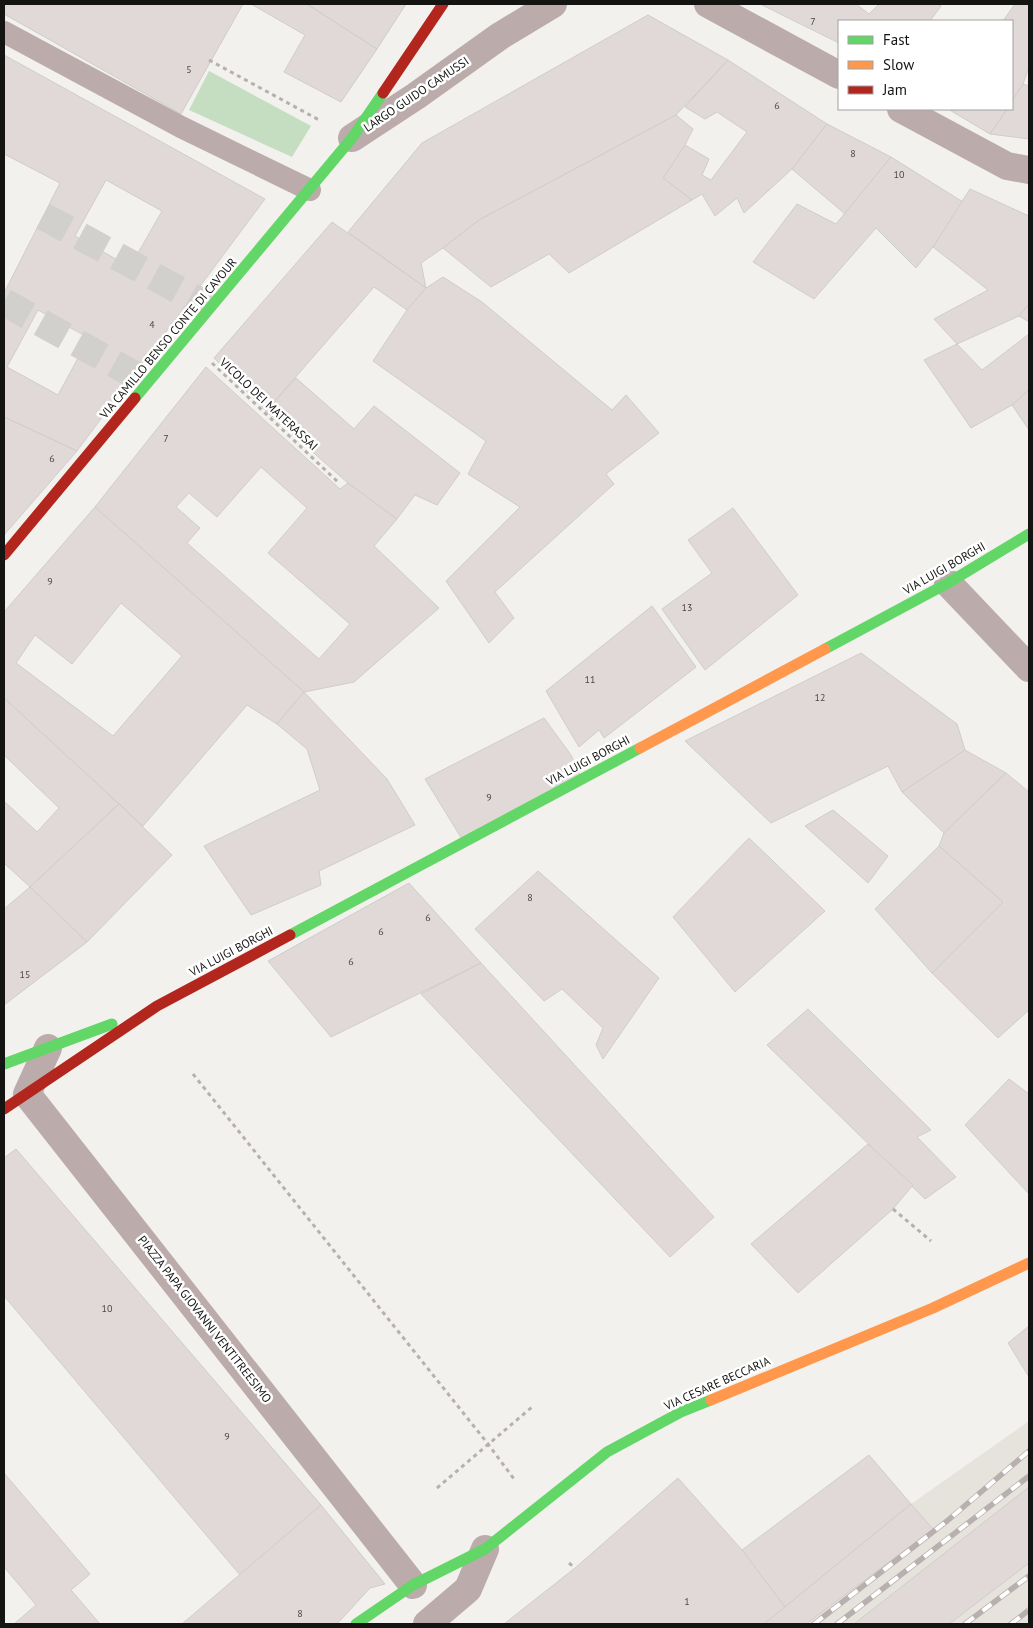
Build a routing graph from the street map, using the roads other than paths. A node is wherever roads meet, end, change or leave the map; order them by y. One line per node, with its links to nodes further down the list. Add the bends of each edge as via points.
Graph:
1 (443, 4): 7 (street, LARGO GUIDO CAMUSSI)
2 (708, 4): 5 (street)
3 (543, 6): 7 (street, LARGO GUIDO CAMUSSI)
4 (4, 32): 9 (lane)
5 (838, 74)
6 (903, 110): 8 (street, via 1007,166)
7 (352, 138): 9 (street, VIA CAMILLO BENSO CONTE DI CAVOUR)
8 (1029, 170)
9 (310, 190): 11 (street, VIA CAMILLO BENSO CONTE DI CAVOUR)
10 (1029, 534): 12 (street, VIA LUIGI BORGHI)
11 (4, 555)
12 (948, 583): 13 (street); 14 (street, VIA LUIGI BORGHI)
13 (1029, 668)
14 (157, 1006): 15 (street, VIA LUIGI BORGHI); 17 (street, VIA LUIGI BORGHI)
15 (48, 1048): 16 (street, VIA LUIGI BORGHI); 17 (street)
16 (4, 1064)
17 (27, 1094): 18 (street, VIA LUIGI BORGHI); 21 (street, PIAZZA PAPA GIOVANNI VENTITREESIMO)
18 (4, 1110)
19 (1029, 1262): 20 (street, VIA CESARE BECCARIA, via 933,1308 681,1412 607,1452)
20 (485, 1549): 21 (street, VIA CESARE BECCARIA); 23 (street, via 468,1589)
21 (413, 1584): 22 (street, VIA CESARE BECCARIA)
22 (356, 1624)
23 (427, 1624)

